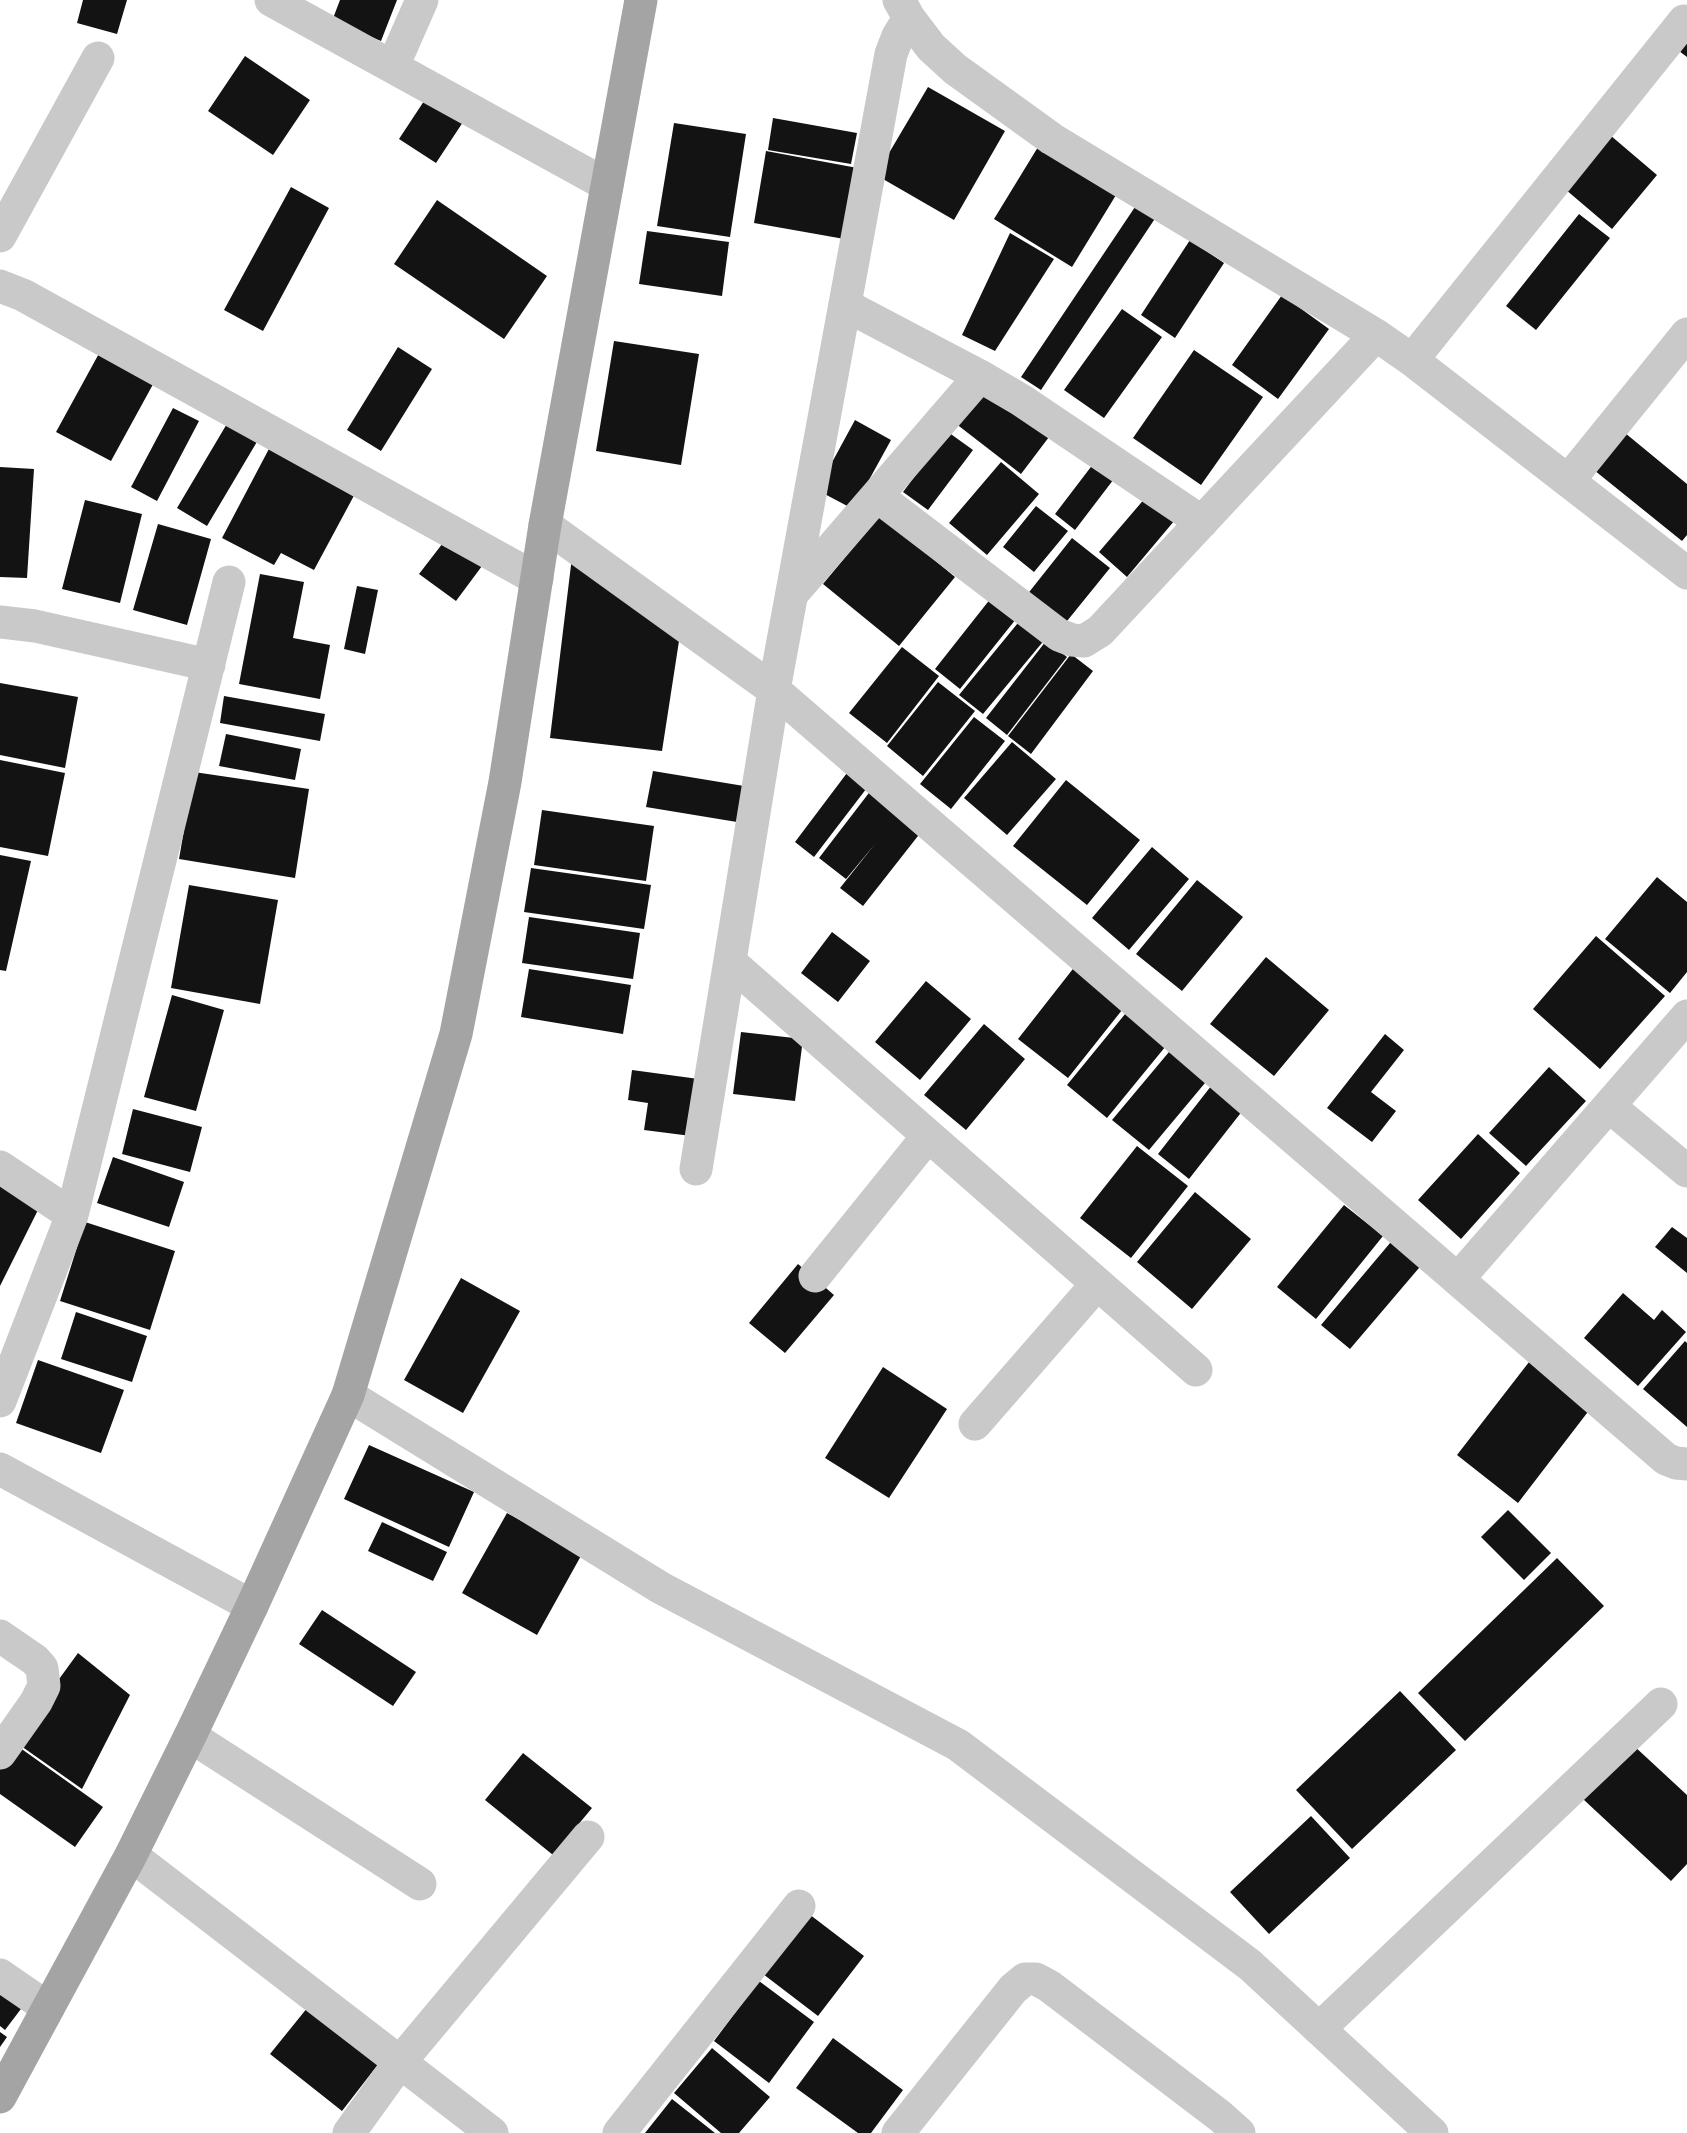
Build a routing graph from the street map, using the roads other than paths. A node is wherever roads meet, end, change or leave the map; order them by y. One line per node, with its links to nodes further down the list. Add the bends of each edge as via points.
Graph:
1 (270, 0): 7 (street)
2 (422, 0): 7 (street)
3 (641, 0): 8 (main road)
4 (904, 9): 11 (street, via 891,54); 13 (street, via 931,47 955,69 1052,139)
5 (1684, 21): 14 (street)
6 (98, 58): 9 (street)
7 (393, 66): 8 (street)
8 (607, 185): 19 (main road)
9 (0, 236)
10 (0, 285): 21 (street)
11 (844, 305): 15 (street); 23 (street)
12 (1687, 334): 16 (street)
13 (1376, 335): 14 (street); 18 (street)
14 (1412, 360): 16 (street)
15 (981, 376): 17 (street); 18 (street, via 1064,427)
16 (1568, 481): 20 (street)
17 (877, 496): 18 (street, via 1059,635 1084,641 1100,631); 23 (street)
18 (1202, 522)
19 (545, 525): 21 (main road); 26 (street)
20 (1687, 573)
21 (537, 579): 39 (main road, via 505,782 456,1035)
22 (229, 582): 25 (street)
23 (791, 596): 26 (street)
24 (0, 622): 25 (street, via 35,626)
25 (209, 665): 34 (street)
26 (774, 690): 27 (street); 36 (street)
27 (730, 962): 30 (street); 32 (street)
28 (1687, 1016): 29 (street)
29 (1609, 1106): 33 (street); 36 (street)
30 (928, 1136): 35 (street); 37 (street)
31 (0, 1167): 34 (street)
32 (696, 1169)
33 (1687, 1171)
34 (72, 1215): 40 (street)
35 (815, 1276)
36 (1458, 1279): 42 (street, via 1666,1459)
37 (1097, 1284): 38 (street); 41 (street)
38 (1196, 1370)
39 (348, 1395): 44 (main road); 55 (street, via 661,1588 958,1745 1250,1965)
40 (0, 1401)
41 (975, 1425)
42 (1687, 1464)
43 (0, 1469): 44 (street)
44 (252, 1606): 47 (main road)
45 (0, 1636): 48 (street, via 35,1660 42,1668 44,1686)
46 (1661, 1704): 55 (street)
47 (190, 1736): 50 (main road); 51 (street)
48 (0, 1753)
49 (588, 1838): 56 (street)
50 (131, 1855): 54 (main road); 56 (street)
51 (420, 1884)
52 (798, 1906): 61 (street)
53 (0, 1975): 54 (street)
54 (48, 2008): 57 (main road)
55 (1319, 2029): 63 (street)
56 (400, 2061): 59 (street); 60 (street)
57 (0, 2097)
58 (1222, 2127): 62 (street, via 1049,1986 1036,1979 1025,1979)
59 (349, 2133)
60 (492, 2133)
61 (619, 2133)
62 (898, 2133)
63 (1432, 2133)

